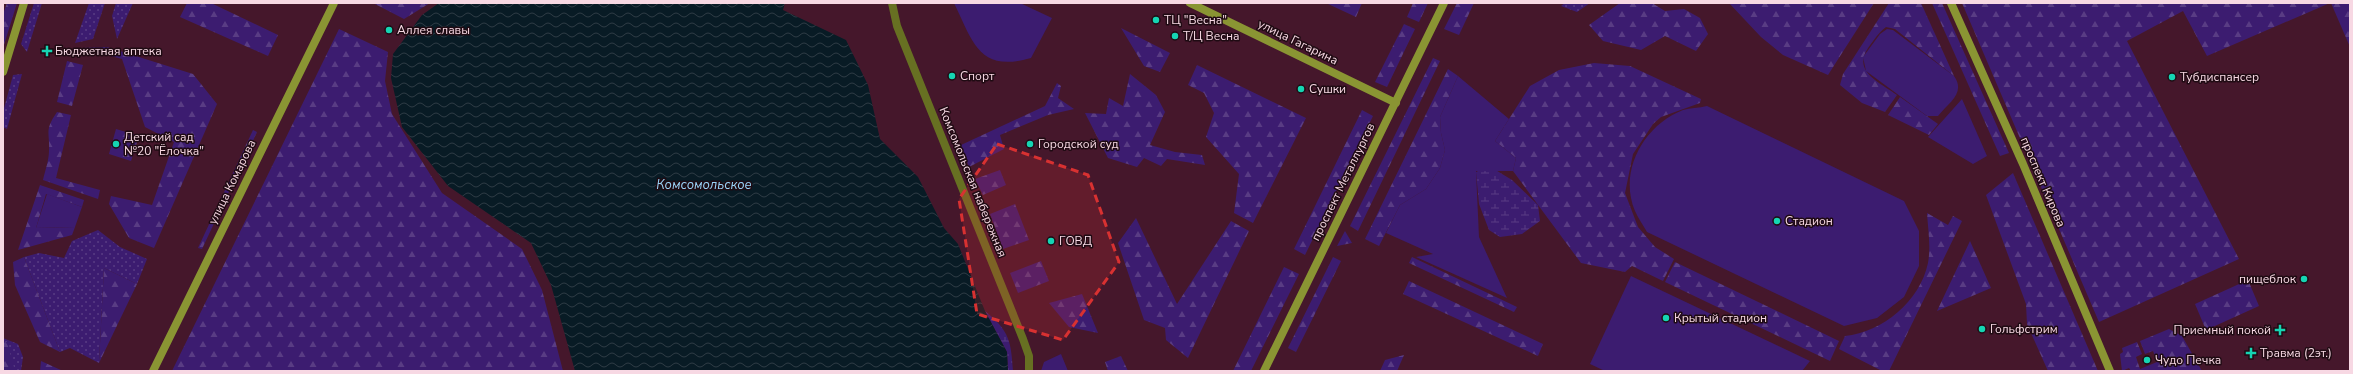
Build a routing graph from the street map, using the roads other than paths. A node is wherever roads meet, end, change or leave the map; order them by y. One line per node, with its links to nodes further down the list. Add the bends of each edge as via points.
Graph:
1 (24, 3): 7 (main road)
2 (334, 3): 9 (main road, улица Комарова)
3 (892, 3): 10 (street, Комсомольская набережная, via 897,26 1023,339 1029,356)
4 (1190, 3): 8 (main road, улица Гагарина)
5 (1444, 3): 8 (main road, проспект Металлургов)
6 (1951, 3): 12 (main road, проспект Кирова)
7 (3, 72)
8 (1396, 103): 11 (main road, проспект Металлургов)
9 (152, 371)
10 (1029, 371)
11 (1264, 371)
12 (2110, 371)

